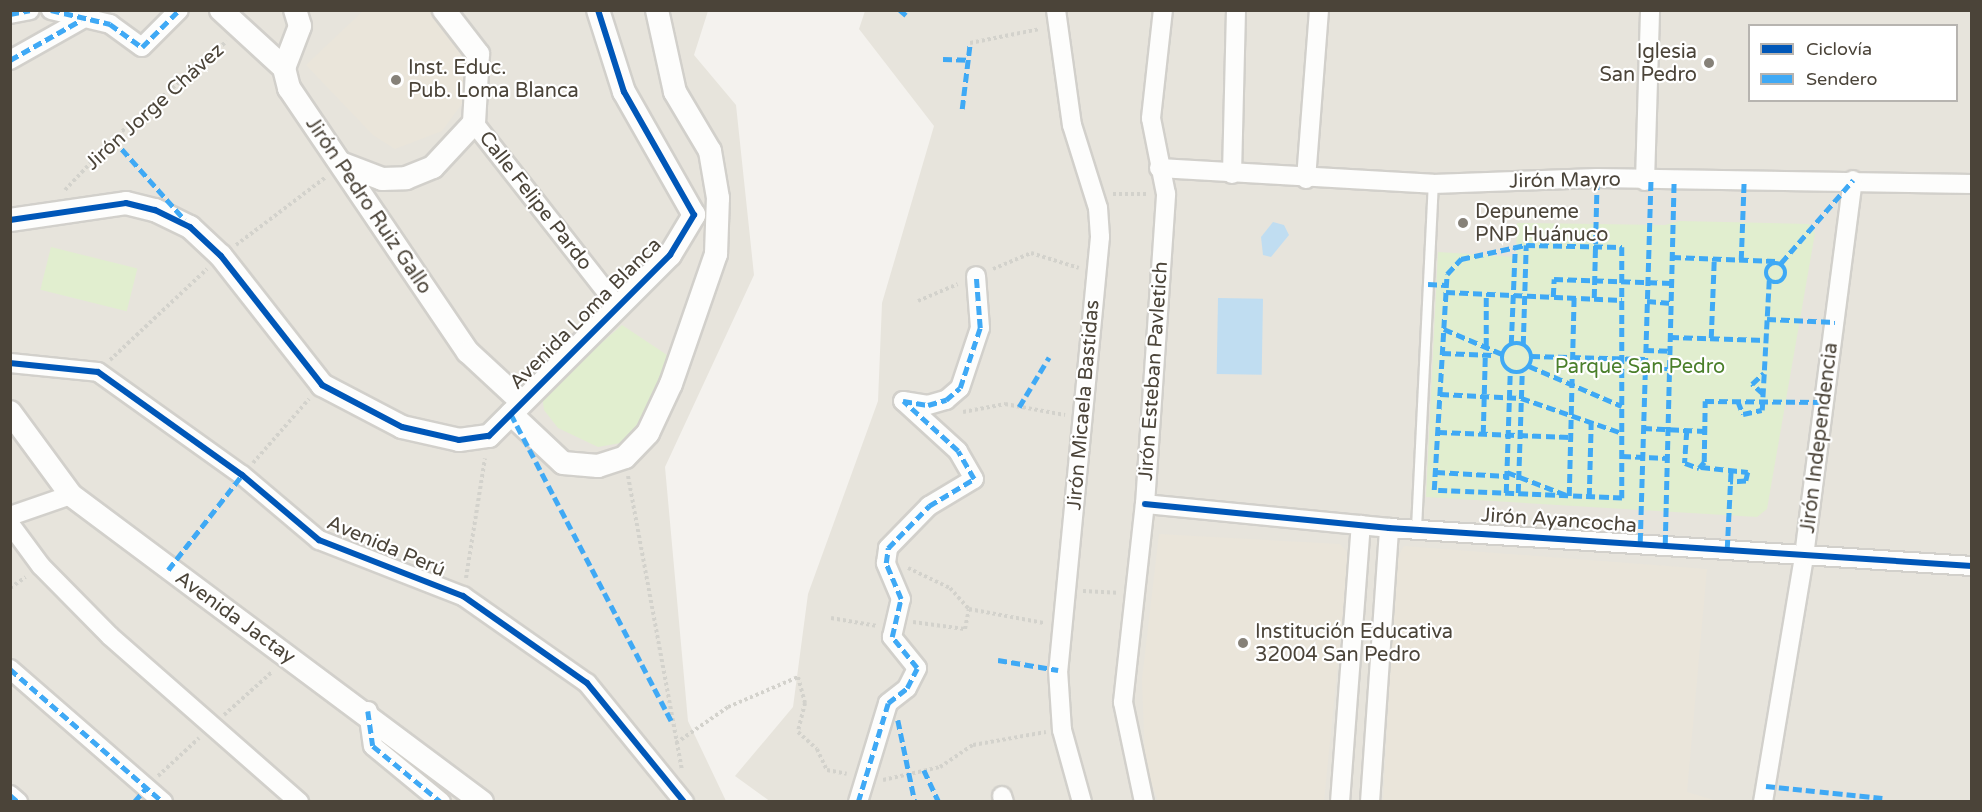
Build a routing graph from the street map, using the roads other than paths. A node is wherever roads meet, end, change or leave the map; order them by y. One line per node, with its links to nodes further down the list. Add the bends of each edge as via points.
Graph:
1 (30, 10): 13 (street)
2 (51, 10): 15 (street)
3 (179, 10): 15 (street, via 142,47 110,24)
4 (221, 10): 17 (street, Jirón Pedro Ruiz Gallo, via 244,27)
5 (295, 10): 17 (street, via 300,26)
6 (598, 10): 29 (street, Avenida Loma Blanca, via 624,92 694,215 686,236)
7 (657, 10): 31 (street, Jirón Pedro Ruiz Gallo, via 675,92 710,151 716,176 716,254 671,384 648,434 625,457 598,466 563,463)
8 (1163, 10): 20 (street, Jirón Esteban Pavletich, via 1151,118)
9 (1236, 10): 21 (street)
10 (1319, 10): 22 (street)
11 (1650, 10): 24 (street)
12 (448, 12): 18 (street, via 478,54)
13 (10, 14)
14 (1058, 18): 52 (street, Jirón Micaela Bastidas, via 1072,125 1098,208 1068,591 1058,670 1062,730)
15 (81, 20): 16 (street)
16 (10, 60)
17 (284, 68): 19 (street, Jirón Pedro Ruiz Gallo, via 289,88)
18 (474, 123): 19 (street, via 433,167 406,178 382,179); 29 (street, Calle Felipe Pardo)
19 (343, 164): 31 (street, Jirón Pedro Ruiz Gallo, via 468,352)
20 (1159, 168): 21 (street, Jirón Mayro); 34 (street, Jirón Esteban Pavletich, via 1166,194)
21 (1232, 174): 22 (street, Jirón Mayro)
22 (1306, 179): 25 (street, Jirón Mayro)
23 (1853, 180): 24 (street, Jirón Mayro); 26 (street, Jirón Mayro); 40 (street, Jirón Independencia)
24 (1645, 181): 25 (street, Jirón Mayro)
25 (1433, 184): 39 (lane)
26 (1971, 184)
27 (10, 220): 31 (street, Avenida Loma Blanca, via 126,203 190,227 222,256 322,385 402,427 459,440 489,436)
28 (976, 276): 44 (street, via 980,328 960,388 946,400 903,402 958,451 974,480 929,506 885,557 902,599 892,637 917,668 907,688 888,703)
29 (619, 308): 31 (street, Avenida Loma Blanca)
30 (10, 363): 51 (street, Avenida Perú, via 98,372 242,475 319,540 463,596 587,683)
31 (516, 408)
32 (10, 412): 33 (street, Avenida Jactay)
33 (71, 495): 35 (street); 43 (street, Avenida Jactay, via 262,640)
34 (1145, 504): 37 (street, Jirón Ayancocha); 53 (street, Jirón Esteban Pavletich, via 1124,725)
35 (10, 516)
36 (10, 524): 48 (street, via 41,566 110,636)
37 (1361, 525): 38 (street, Jirón Ayancocha); 54 (street)
38 (1389, 528): 39 (street, Jirón Ayancocha); 55 (street)
39 (1416, 528): 40 (street, Jirón Ayancocha)
40 (1804, 556): 41 (street, Jirón Ayancocha); 56 (street, Jirón Independencia)
41 (1971, 566)
42 (10, 669): 47 (street)
43 (368, 711): 49 (street, via 373,746); 50 (street, Avenida Jactay)
44 (860, 793)
45 (10, 795): 46 (street)
46 (18, 801)
47 (163, 801)
48 (299, 801)
49 (441, 801)
50 (482, 801)
51 (684, 801)
52 (1082, 801)
53 (1144, 801)
54 (1340, 801)
55 (1370, 801)
56 (1763, 801)

